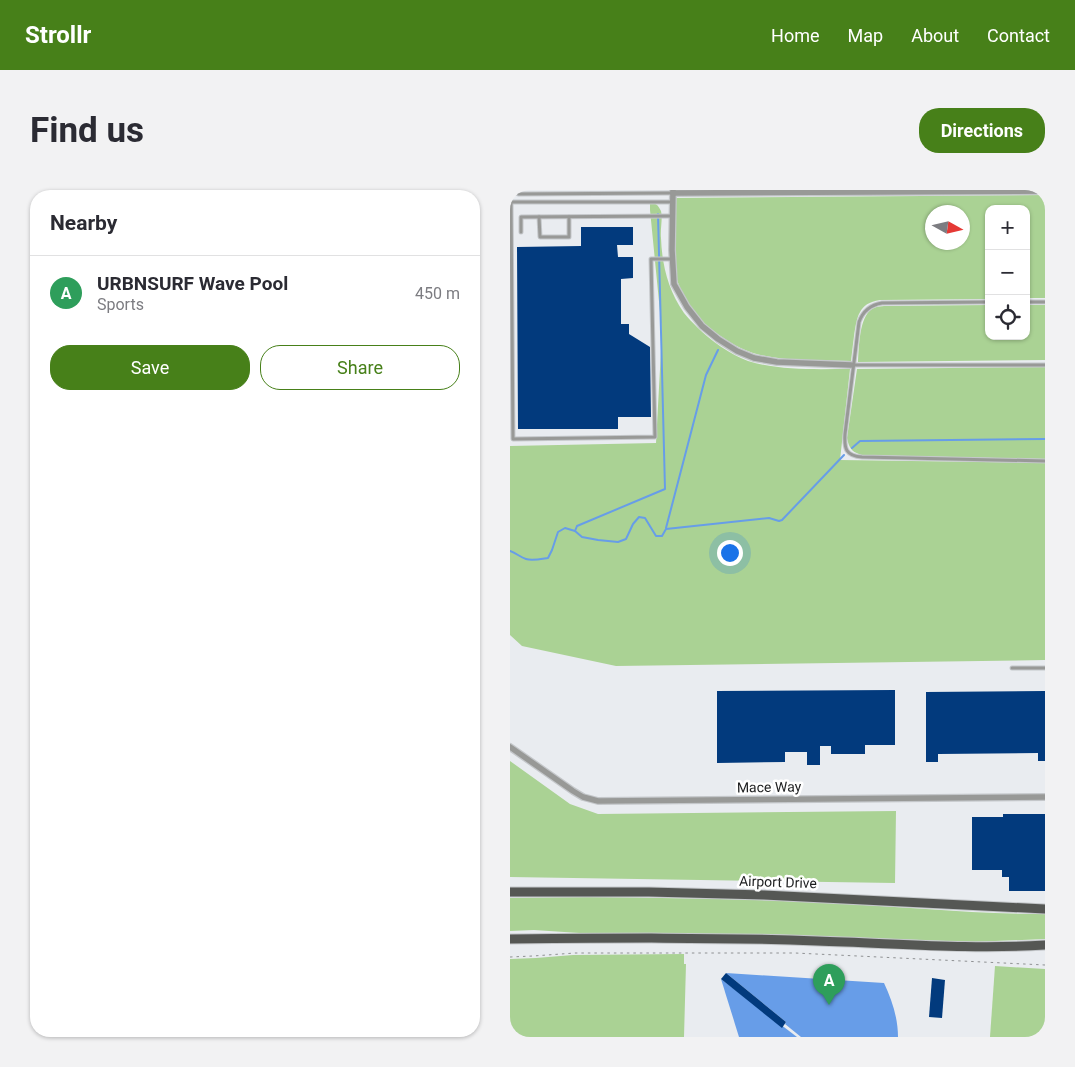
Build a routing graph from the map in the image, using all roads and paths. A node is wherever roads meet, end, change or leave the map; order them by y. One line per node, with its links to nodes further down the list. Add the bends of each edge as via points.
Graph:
1 (1045, 190): 2 (street)
2 (673, 191): 3 (lane); 4 (street)
3 (510, 192)
4 (673, 202): 6 (street); 9 (lane, via 511,202 513,439 655,438 651,259)
5 (570, 216): 6 (lane); 7 (lane); 7 (lane, via 569,237 540,237)
6 (673, 216): 9 (street)
7 (539, 217): 8 (lane, via 521,217)
8 (521, 232)
9 (673, 259): 14 (street, via 674,284 687,307 702,326 737,351 777,362)
10 (985, 302): 14 (lane, via 882,303 870,307 859,322)
11 (1030, 302): 12 (lane)
12 (1045, 302)
13 (1045, 365): 14 (lane)
14 (852, 366): 15 (lane, via 844,441 850,454 862,457)
15 (1045, 461)
16 (1012, 668): 17 (lane)
17 (1045, 668)
18 (510, 747): 19 (street, Mace Way, via 573,791 598,801)
19 (1045, 797)
20 (510, 892): 21 (main road, Airport Drive, via 764,895)
21 (1045, 909)
22 (510, 939): 23 (main road, via 756,939 936,947)
23 (1045, 945)
24 (510, 957): 25 (path, via 575,952 795,953)
25 (1045, 965)

